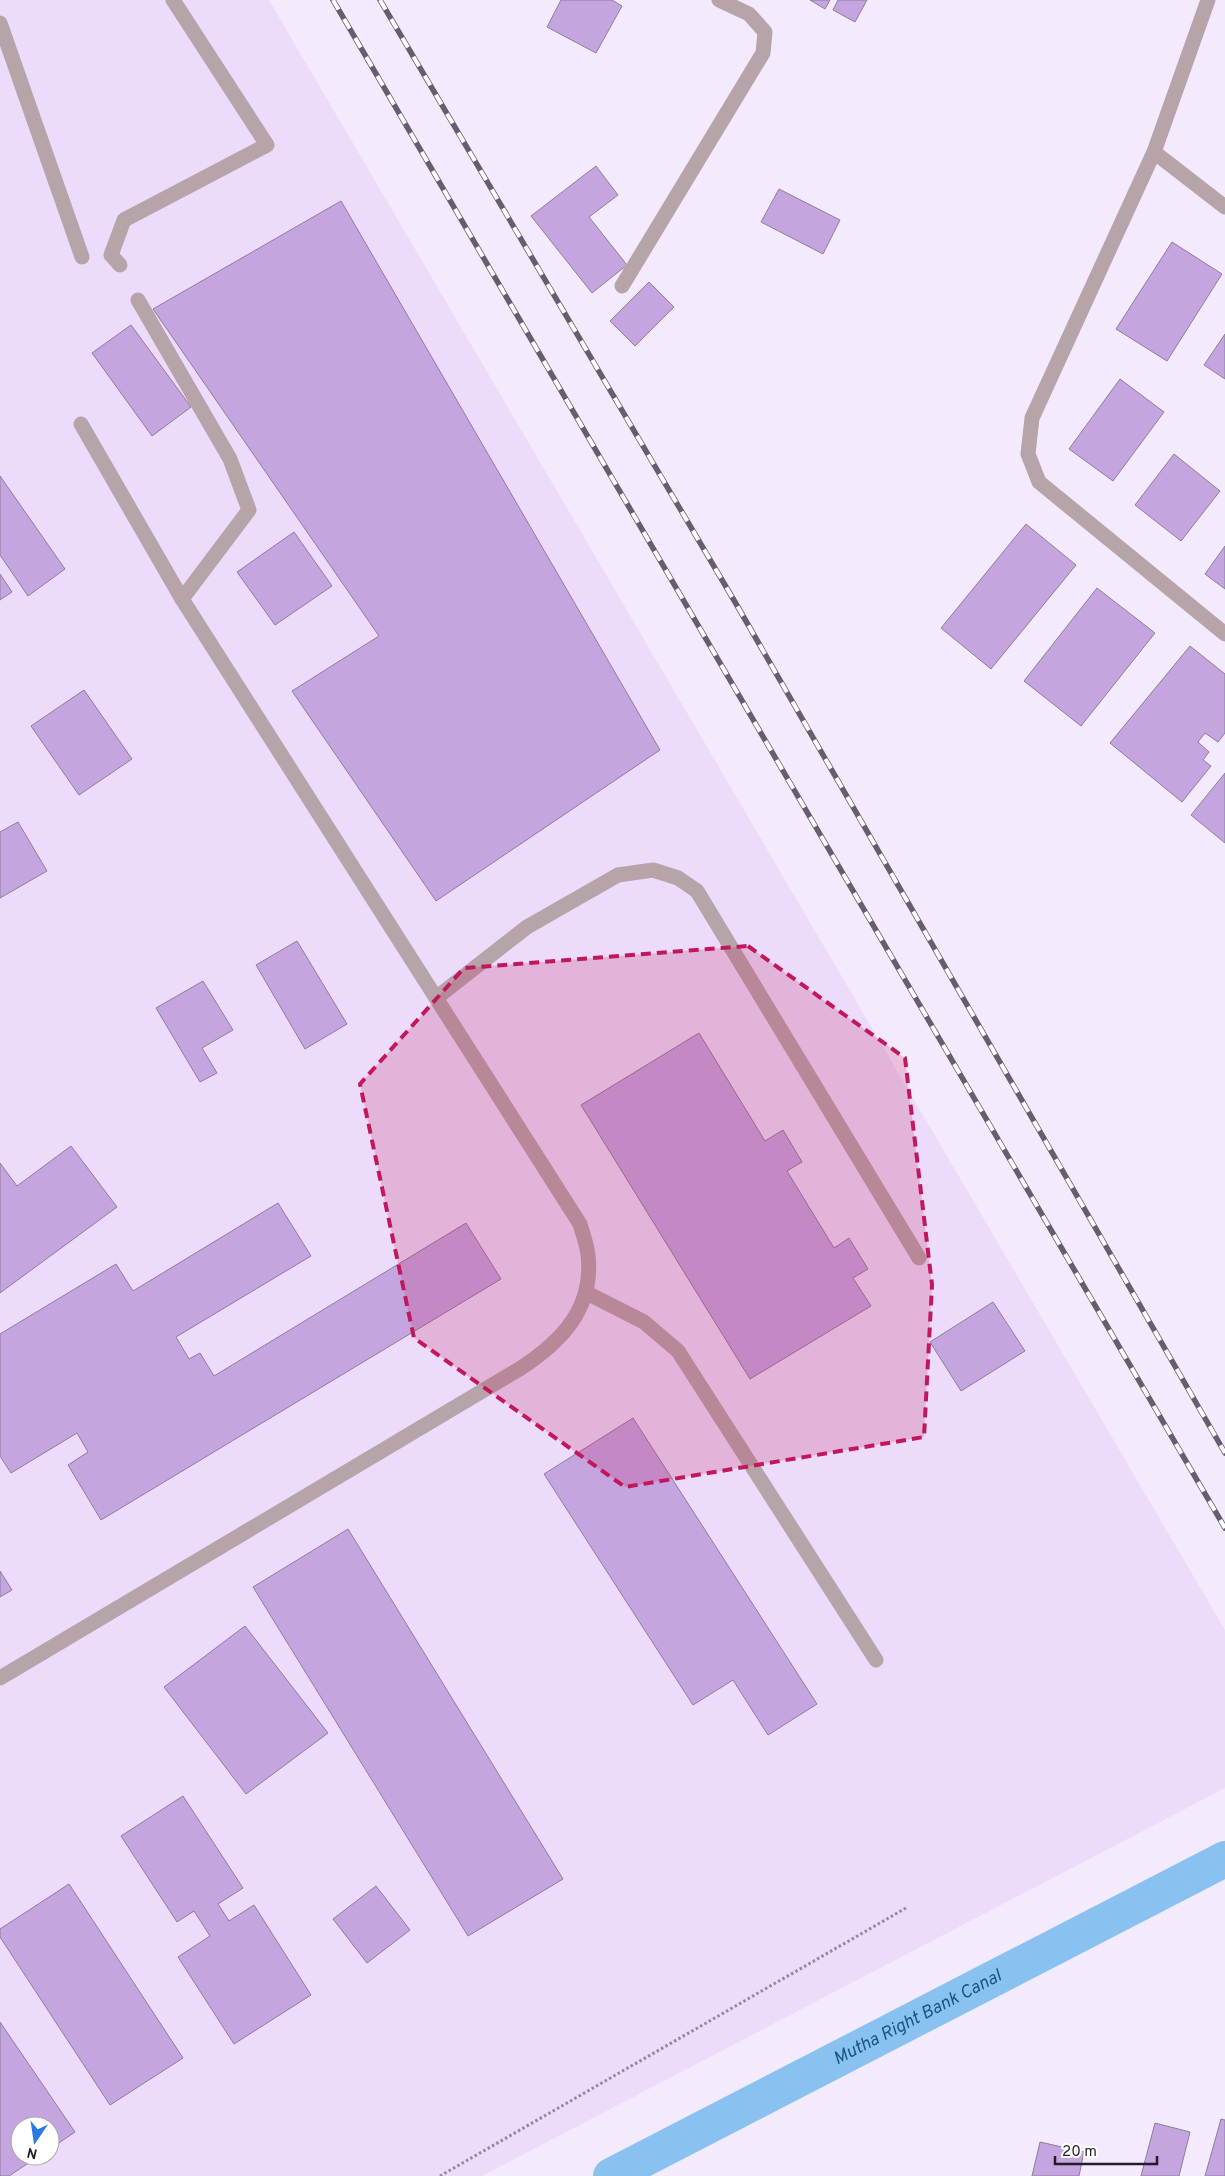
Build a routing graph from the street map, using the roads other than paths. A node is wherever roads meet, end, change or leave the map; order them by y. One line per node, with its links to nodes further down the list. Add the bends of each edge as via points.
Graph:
1 (173, 0): 8 (street, via 267,145 124,220 111,255)
2 (719, 0): 9 (street, via 749,14 765,32 762,53)
3 (1208, 0): 5 (street)
4 (0, 23): 7 (street)
5 (1154, 152): 6 (street); 13 (street, via 1032,418 1028,454 1039,482)
6 (1225, 207)
7 (82, 257)
8 (120, 265)
9 (622, 286)
10 (138, 300): 12 (street, via 230,459 249,510)
11 (82, 424): 12 (street)
12 (182, 599): 14 (street)
13 (1225, 634)
14 (436, 998): 15 (street, via 527,927 618,875 653,870 678,878 697,891); 16 (street, via 580,1224 588,1255)
15 (919, 1258)
16 (587, 1293): 17 (street, via 644,1322 678,1351); 18 (street, via 570,1324 549,1349 521,1368)
17 (876, 1660)
18 (0, 1678)

